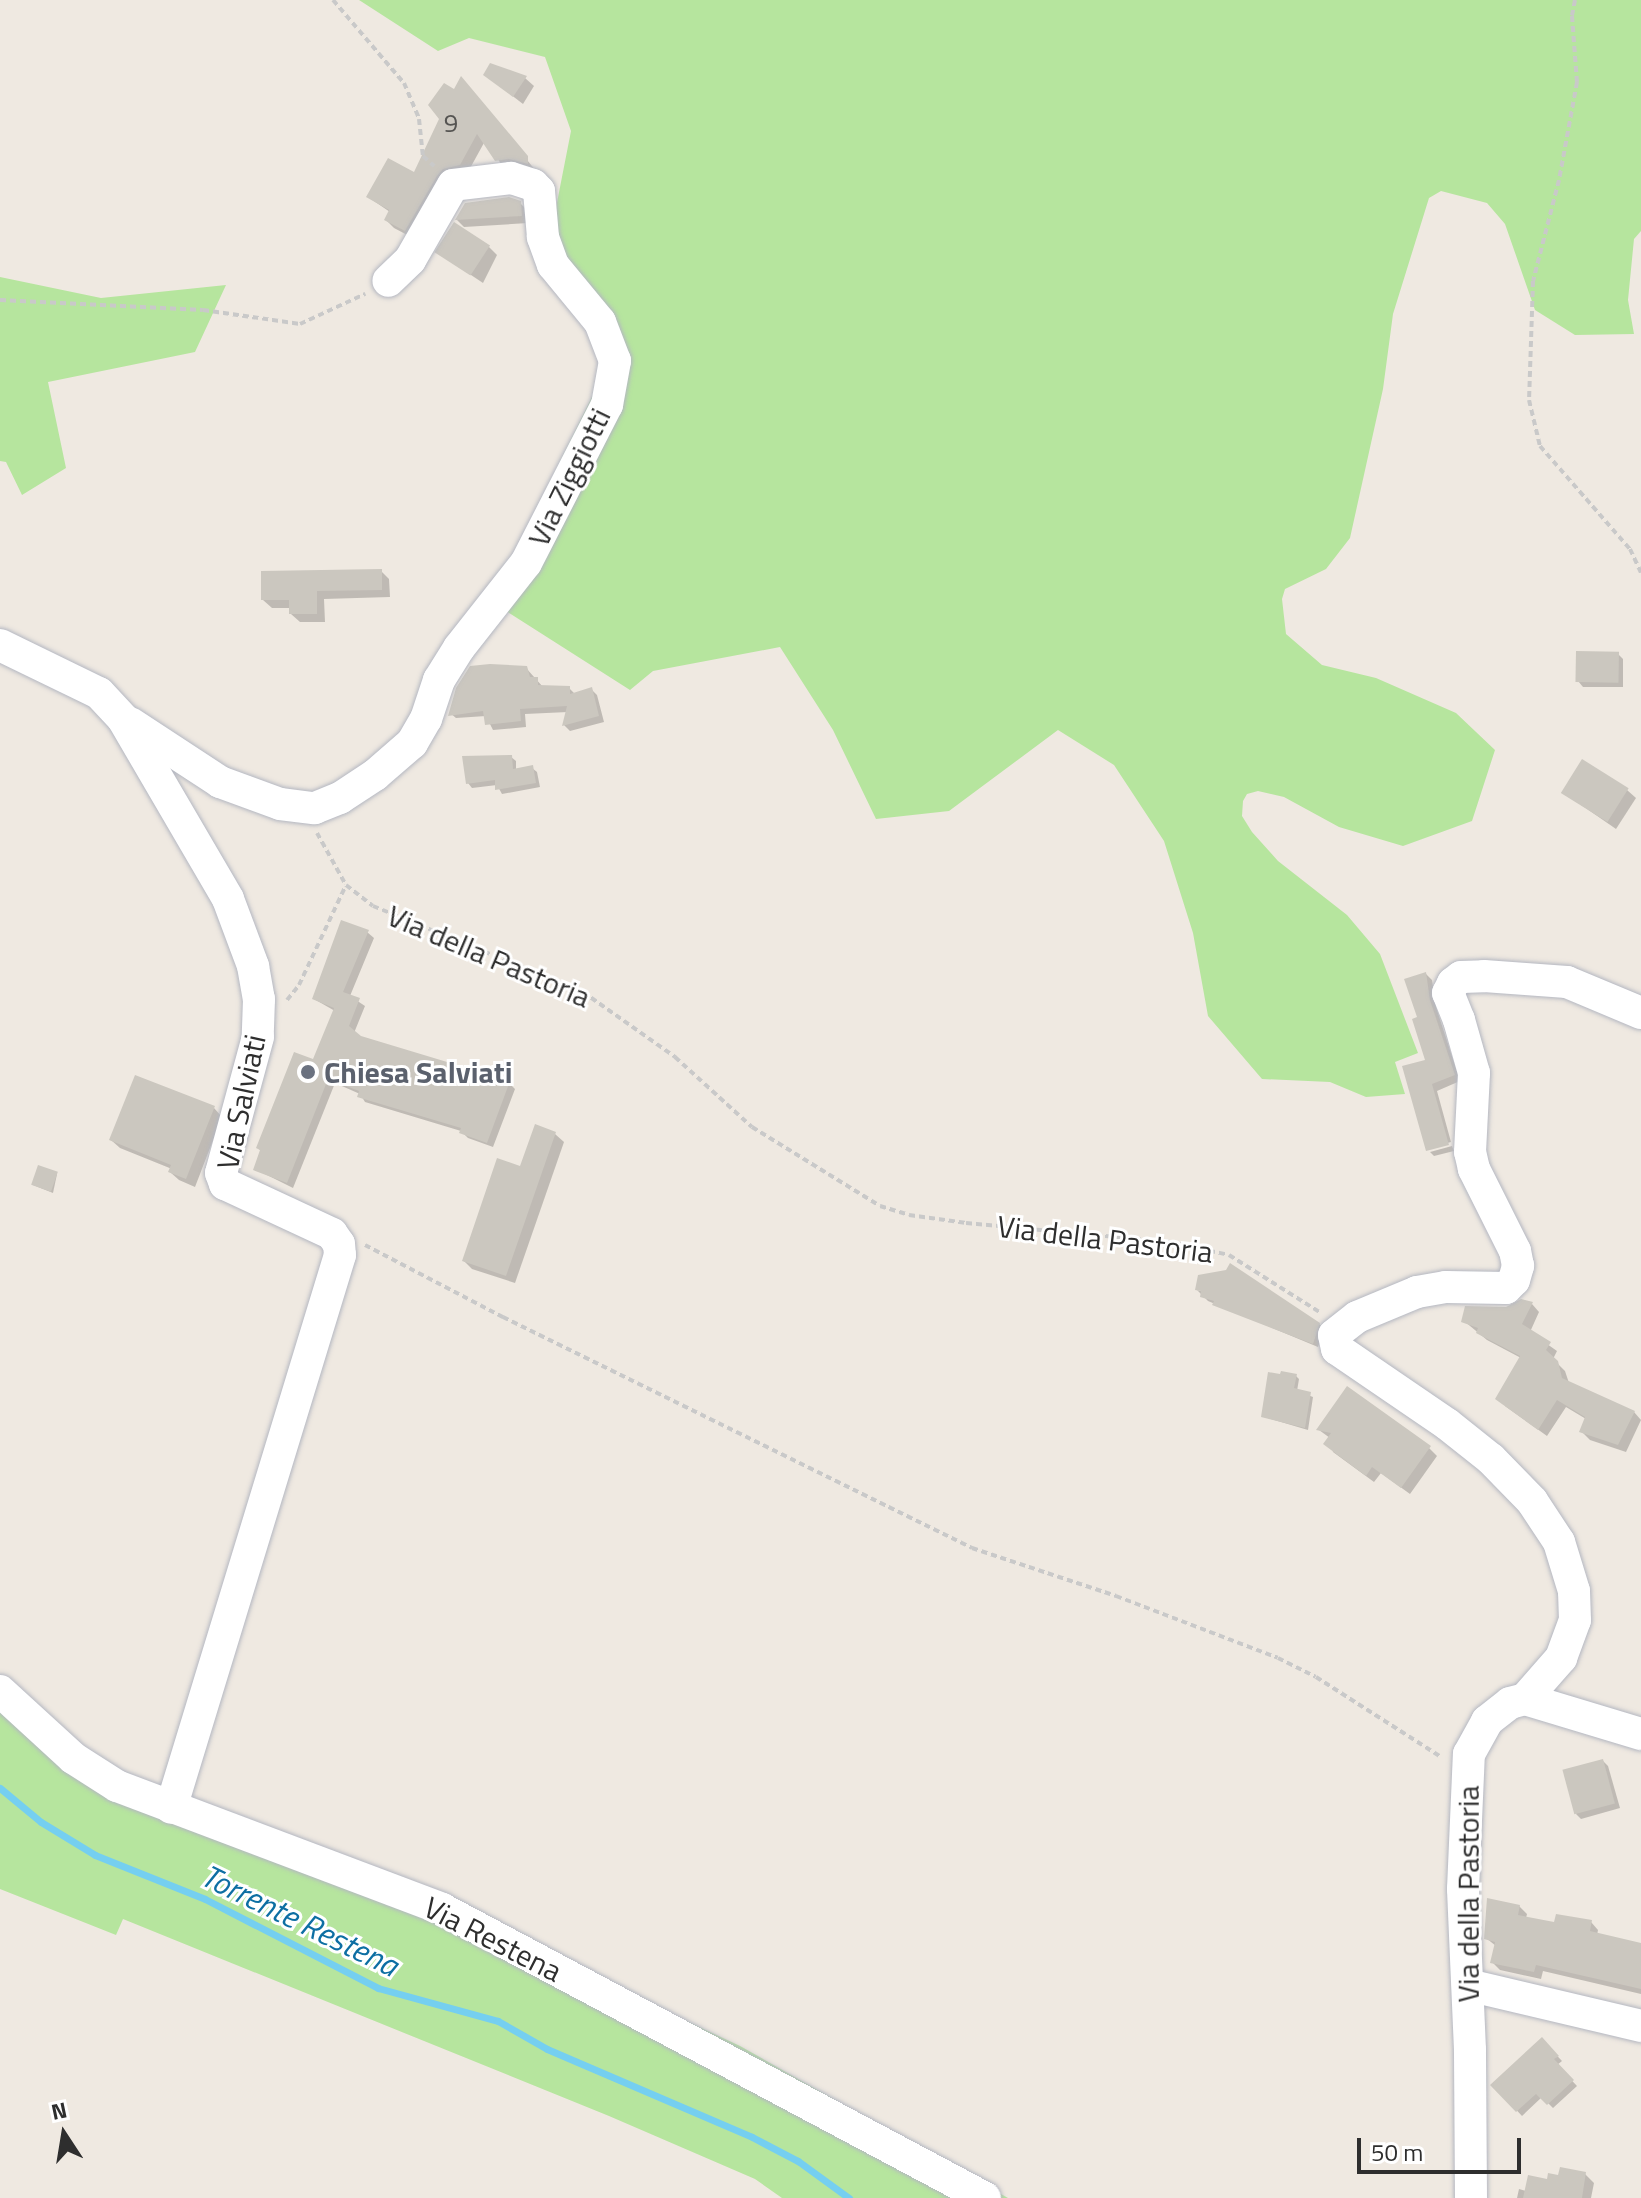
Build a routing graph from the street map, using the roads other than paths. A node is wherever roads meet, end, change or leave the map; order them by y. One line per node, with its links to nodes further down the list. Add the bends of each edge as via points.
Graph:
1 (388, 281): 3 (street, Via Ziggiotti, via 410,260 453,185 511,178 539,191 543,237 553,265 600,322 615,361 602,415 526,563 459,648 412,743 375,775 315,808 280,804 220,782)
2 (0, 645): 3 (street, Via Salviati, via 99,693)
3 (123, 719): 8 (street, Via Salviati, via 228,899 253,966 258,1037 221,1173 225,1184 332,1234 340,1255)
4 (1641, 1013): 6 (street, Via della Pastoria, via 1567,982 1484,976 1461,977 1453,983 1448,993 1474,1073 1470,1152 1518,1266 1506,1288 1417,1292 1357,1317 1334,1335 1337,1349 1491,1459 1532,1501 1559,1542 1574,1591 1575,1620 1561,1658)
5 (0, 1691): 8 (street, Via Restena, via 73,1758 117,1786)
6 (1525, 1699): 7 (street); 9 (street, Via della Pastoria, via 1510,1703 1487,1721 1472,1747 1467,1772 1463,1889)
7 (1641, 1734)
8 (171, 1808): 11 (street, Via Restena, via 442,1909)
9 (1468, 1985): 10 (street); 12 (street, Via della Pastoria)
10 (1641, 2026)
11 (985, 2198)
12 (1471, 2198)

